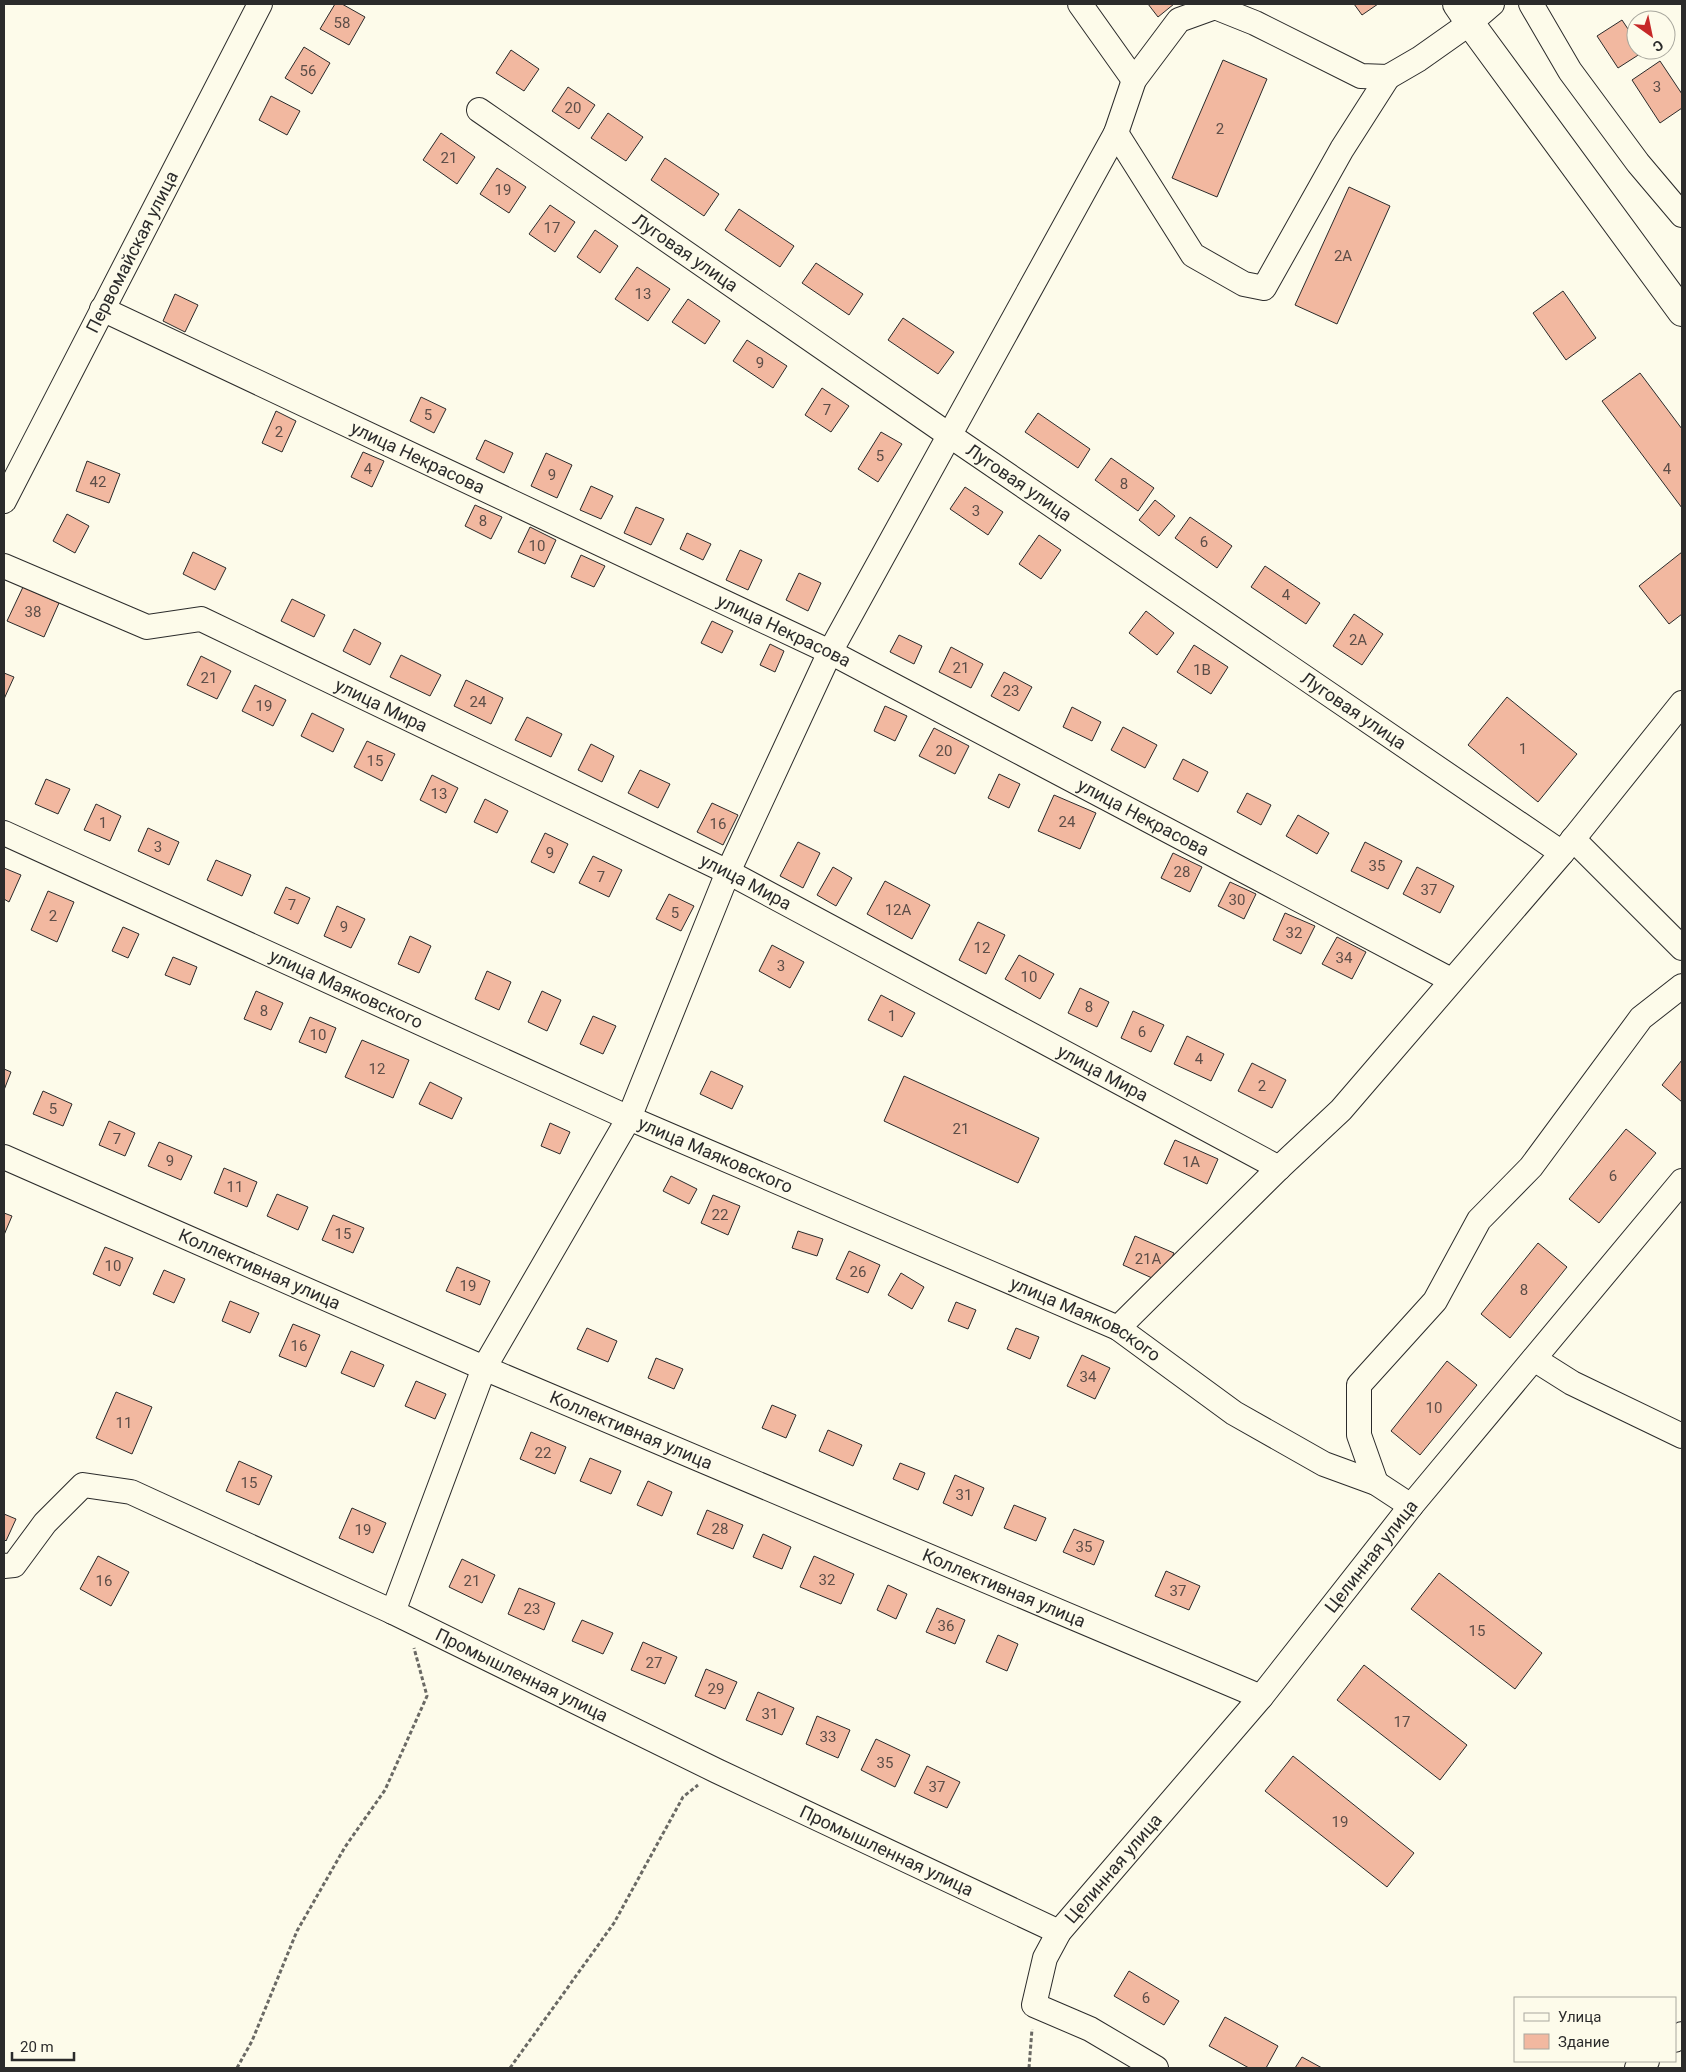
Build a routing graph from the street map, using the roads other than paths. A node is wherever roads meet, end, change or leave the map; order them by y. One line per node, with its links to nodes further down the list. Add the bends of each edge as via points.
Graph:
1 (260, 4): 11 (street, Первомайская улица)
2 (1080, 4): 7 (street)
3 (1492, 4): 5 (street)
4 (1531, 4): 10 (street, via 1570,71 1638,163)
5 (1464, 14): 6 (street, via 1419,59); 12 (main road)
6 (1388, 77): 7 (street, via 1361,76 1255,23 1215,7 1180,20); 9 (street, via 1342,149 1264,288 1244,284 1193,255)
7 (1134, 80): 9 (street)
8 (479, 110): 13 (street, Луговая улица)
9 (1116, 133): 13 (street)
10 (1682, 215)
11 (102, 309): 14 (street, Первомайская улица); 16 (street, улица Некрасова)
12 (1682, 312)
13 (949, 435): 16 (street); 19 (street, Луговая улица)
14 (4, 501)
15 (4, 566): 20 (street, улица Мира, via 147,627 201,619)
16 (830, 652): 20 (street); 22 (street, улица Некрасова)
17 (1682, 703): 19 (street)
18 (4, 833): 24 (street, улица Маяковского)
19 (1568, 846): 21 (street, Луговая улица); 22 (street)
20 (728, 872): 24 (street); 26 (street, улица Мира)
21 (1682, 948)
22 (1451, 980): 26 (street, via 1341,1110)
23 (1682, 986): 32 (street, via 1641,1018 1531,1167 1479,1220 1435,1301 1359,1385 1359,1435)
24 (628, 1118): 28 (street, улица Маяковского); 30 (street)
25 (4, 1157): 30 (street, Коллективная улица)
26 (1279, 1168): 28 (street)
27 (1682, 1181): 29 (street, Целинная улица)
28 (1118, 1328): 32 (street, улица Маяковского, via 1234,1413 1324,1464)
29 (1534, 1359): 31 (street, via 1572,1383); 33 (street, Целинная улица)
30 (484, 1368): 35 (street); 36 (street, Коллективная улица)
31 (1682, 1436)
32 (1376, 1483): 33 (street, улица Маяковского)
33 (1411, 1506): 36 (street, Целинная улица)
34 (4, 1566): 35 (street, Промышленная улица, via 14,1565 45,1523 83,1485 131,1492)
35 (393, 1612): 37 (street, Промышленная улица, via 717,1771)
36 (1261, 1697): 37 (street, Целинная улица)
37 (1059, 1932): 38 (street, Целинная улица, via 1045,1958 1034,2006 1090,2030)
38 (1156, 2068)

